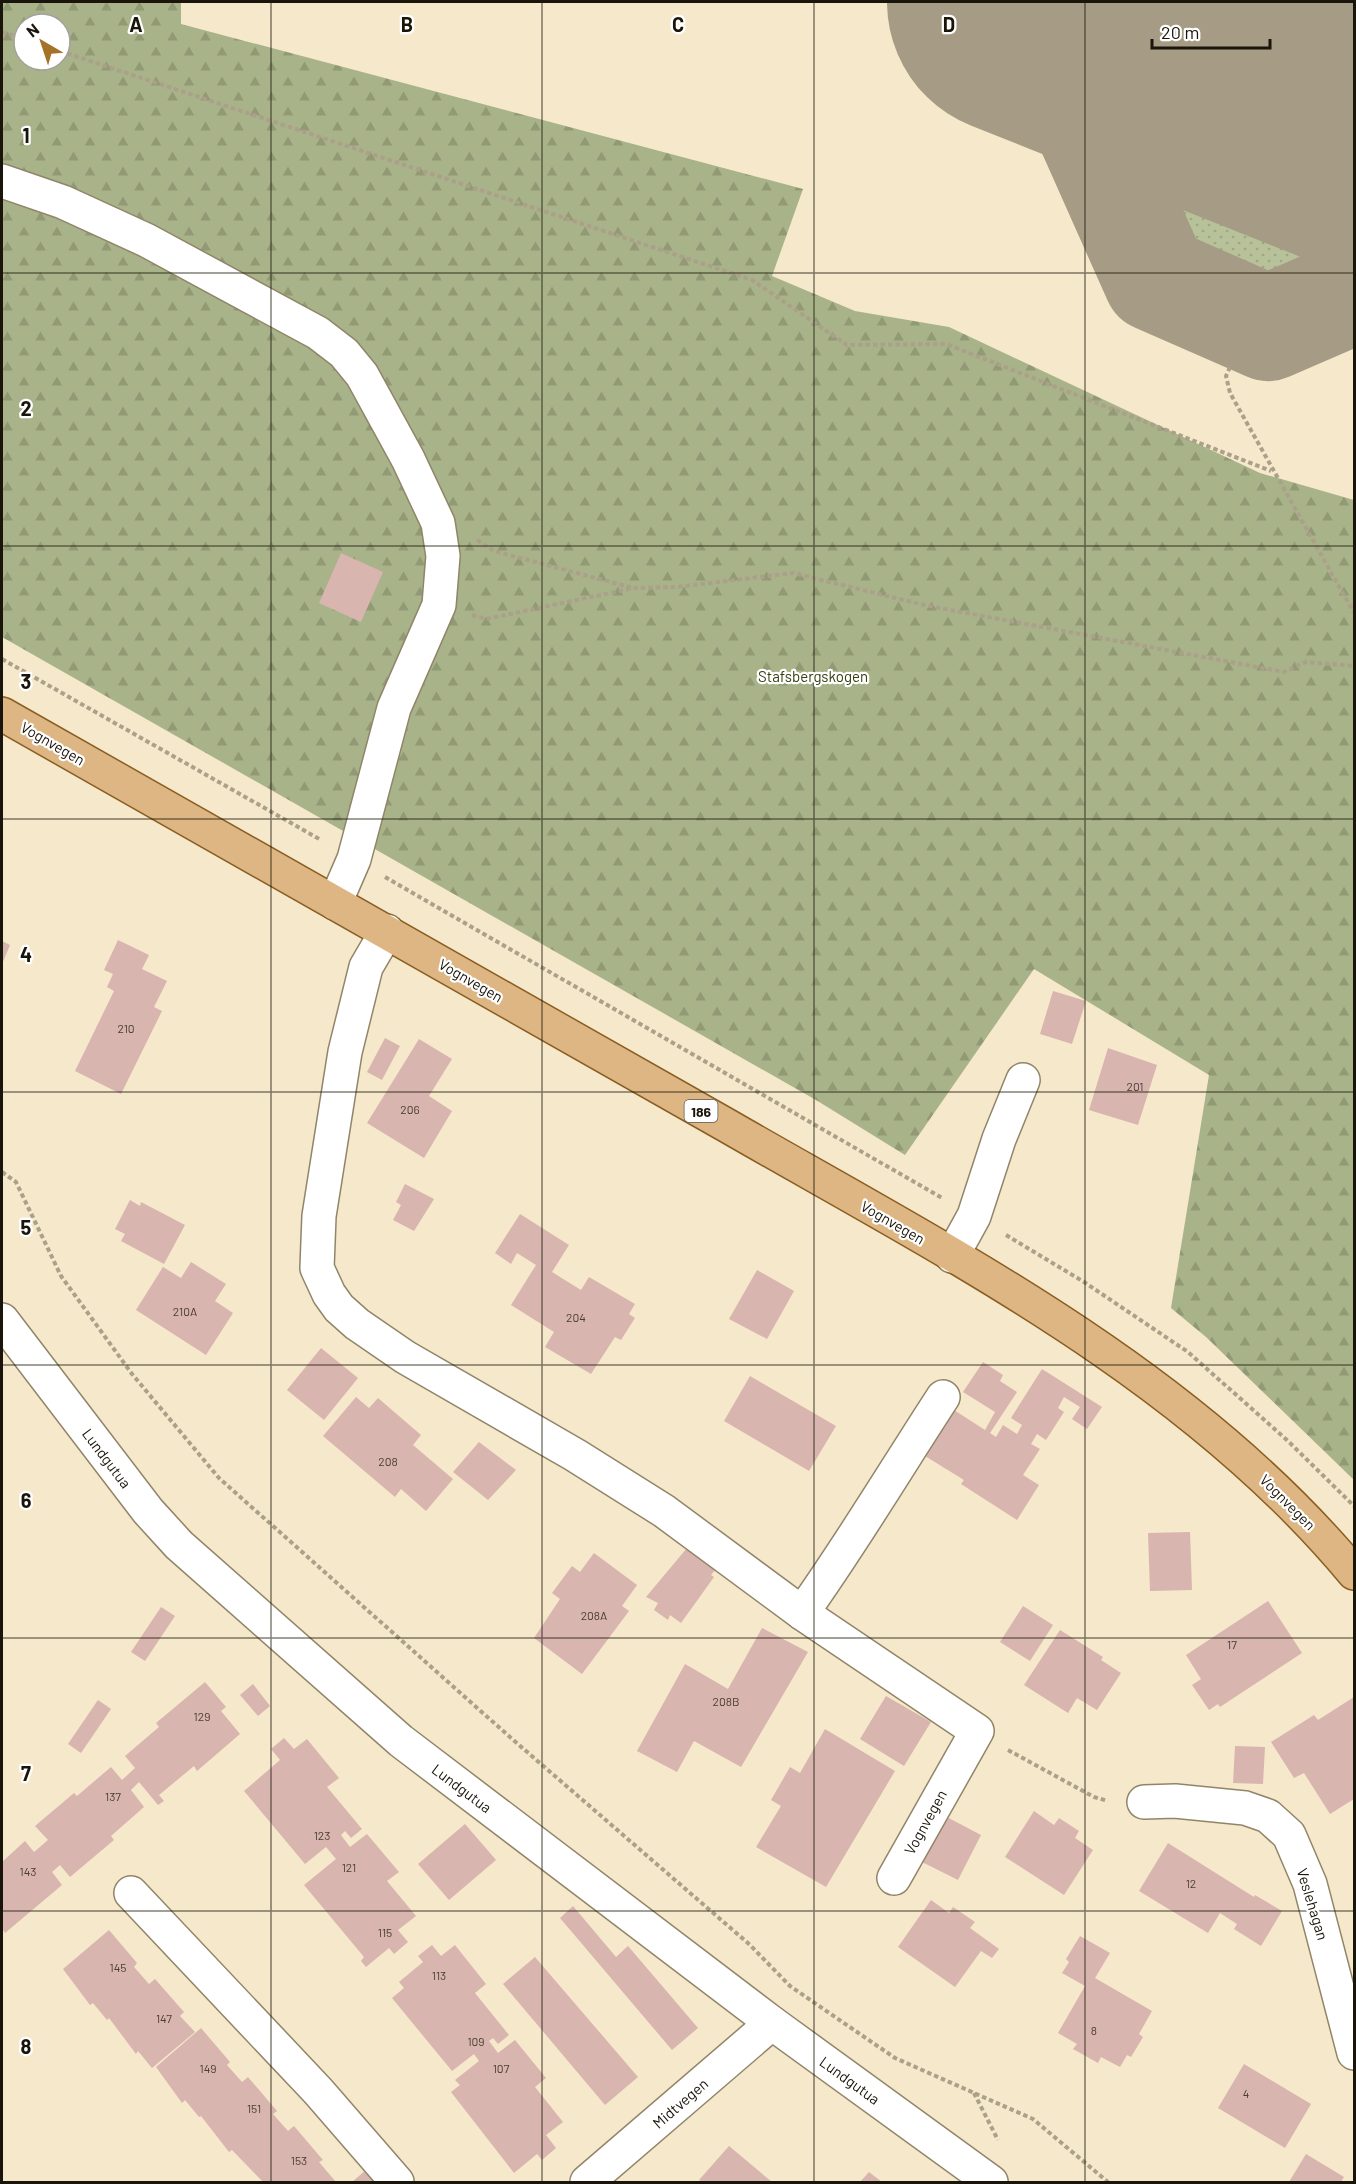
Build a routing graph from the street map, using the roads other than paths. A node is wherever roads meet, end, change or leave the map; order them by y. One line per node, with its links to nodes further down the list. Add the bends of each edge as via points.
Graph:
1 (2, 181): 3 (street, via 63,202 146,240 318,333 344,353 363,375 438,523 443,556 439,605 394,708 354,859)
2 (2, 714): 3 (main road, Vognvegen / 186)
3 (334, 903): 4 (main road, Vognvegen / 186)
4 (387, 931): 6 (main road, Vognvegen / 186); 10 (street, via 366,967 343,1064 319,1216 317,1268 329,1294 357,1324 405,1357 664,1511)
5 (1023, 1080): 6 (street, via 974,1216)
6 (952, 1256): 9 (main road, Vognvegen / 186, via 1067,1326 1188,1413 1249,1464)
7 (2, 1320): 14 (street, Lundgutua, via 148,1511 212,1576 401,1741)
8 (943, 1397): 10 (street, via 839,1562)
9 (1354, 1574)
10 (802, 1613): 12 (street, Vognvegen, via 977,1731)
11 (1144, 1802): 15 (street, Veslehagan, via 1245,1808 1268,1816 1289,1835 1310,1884)
12 (894, 1878)
13 (131, 1893): 16 (street, via 318,2091)
14 (772, 2024): 17 (street, Midtvegen); 18 (street, Lundgutua)
15 (1354, 2054)
16 (397, 2182)
17 (587, 2182)
18 (991, 2182)

